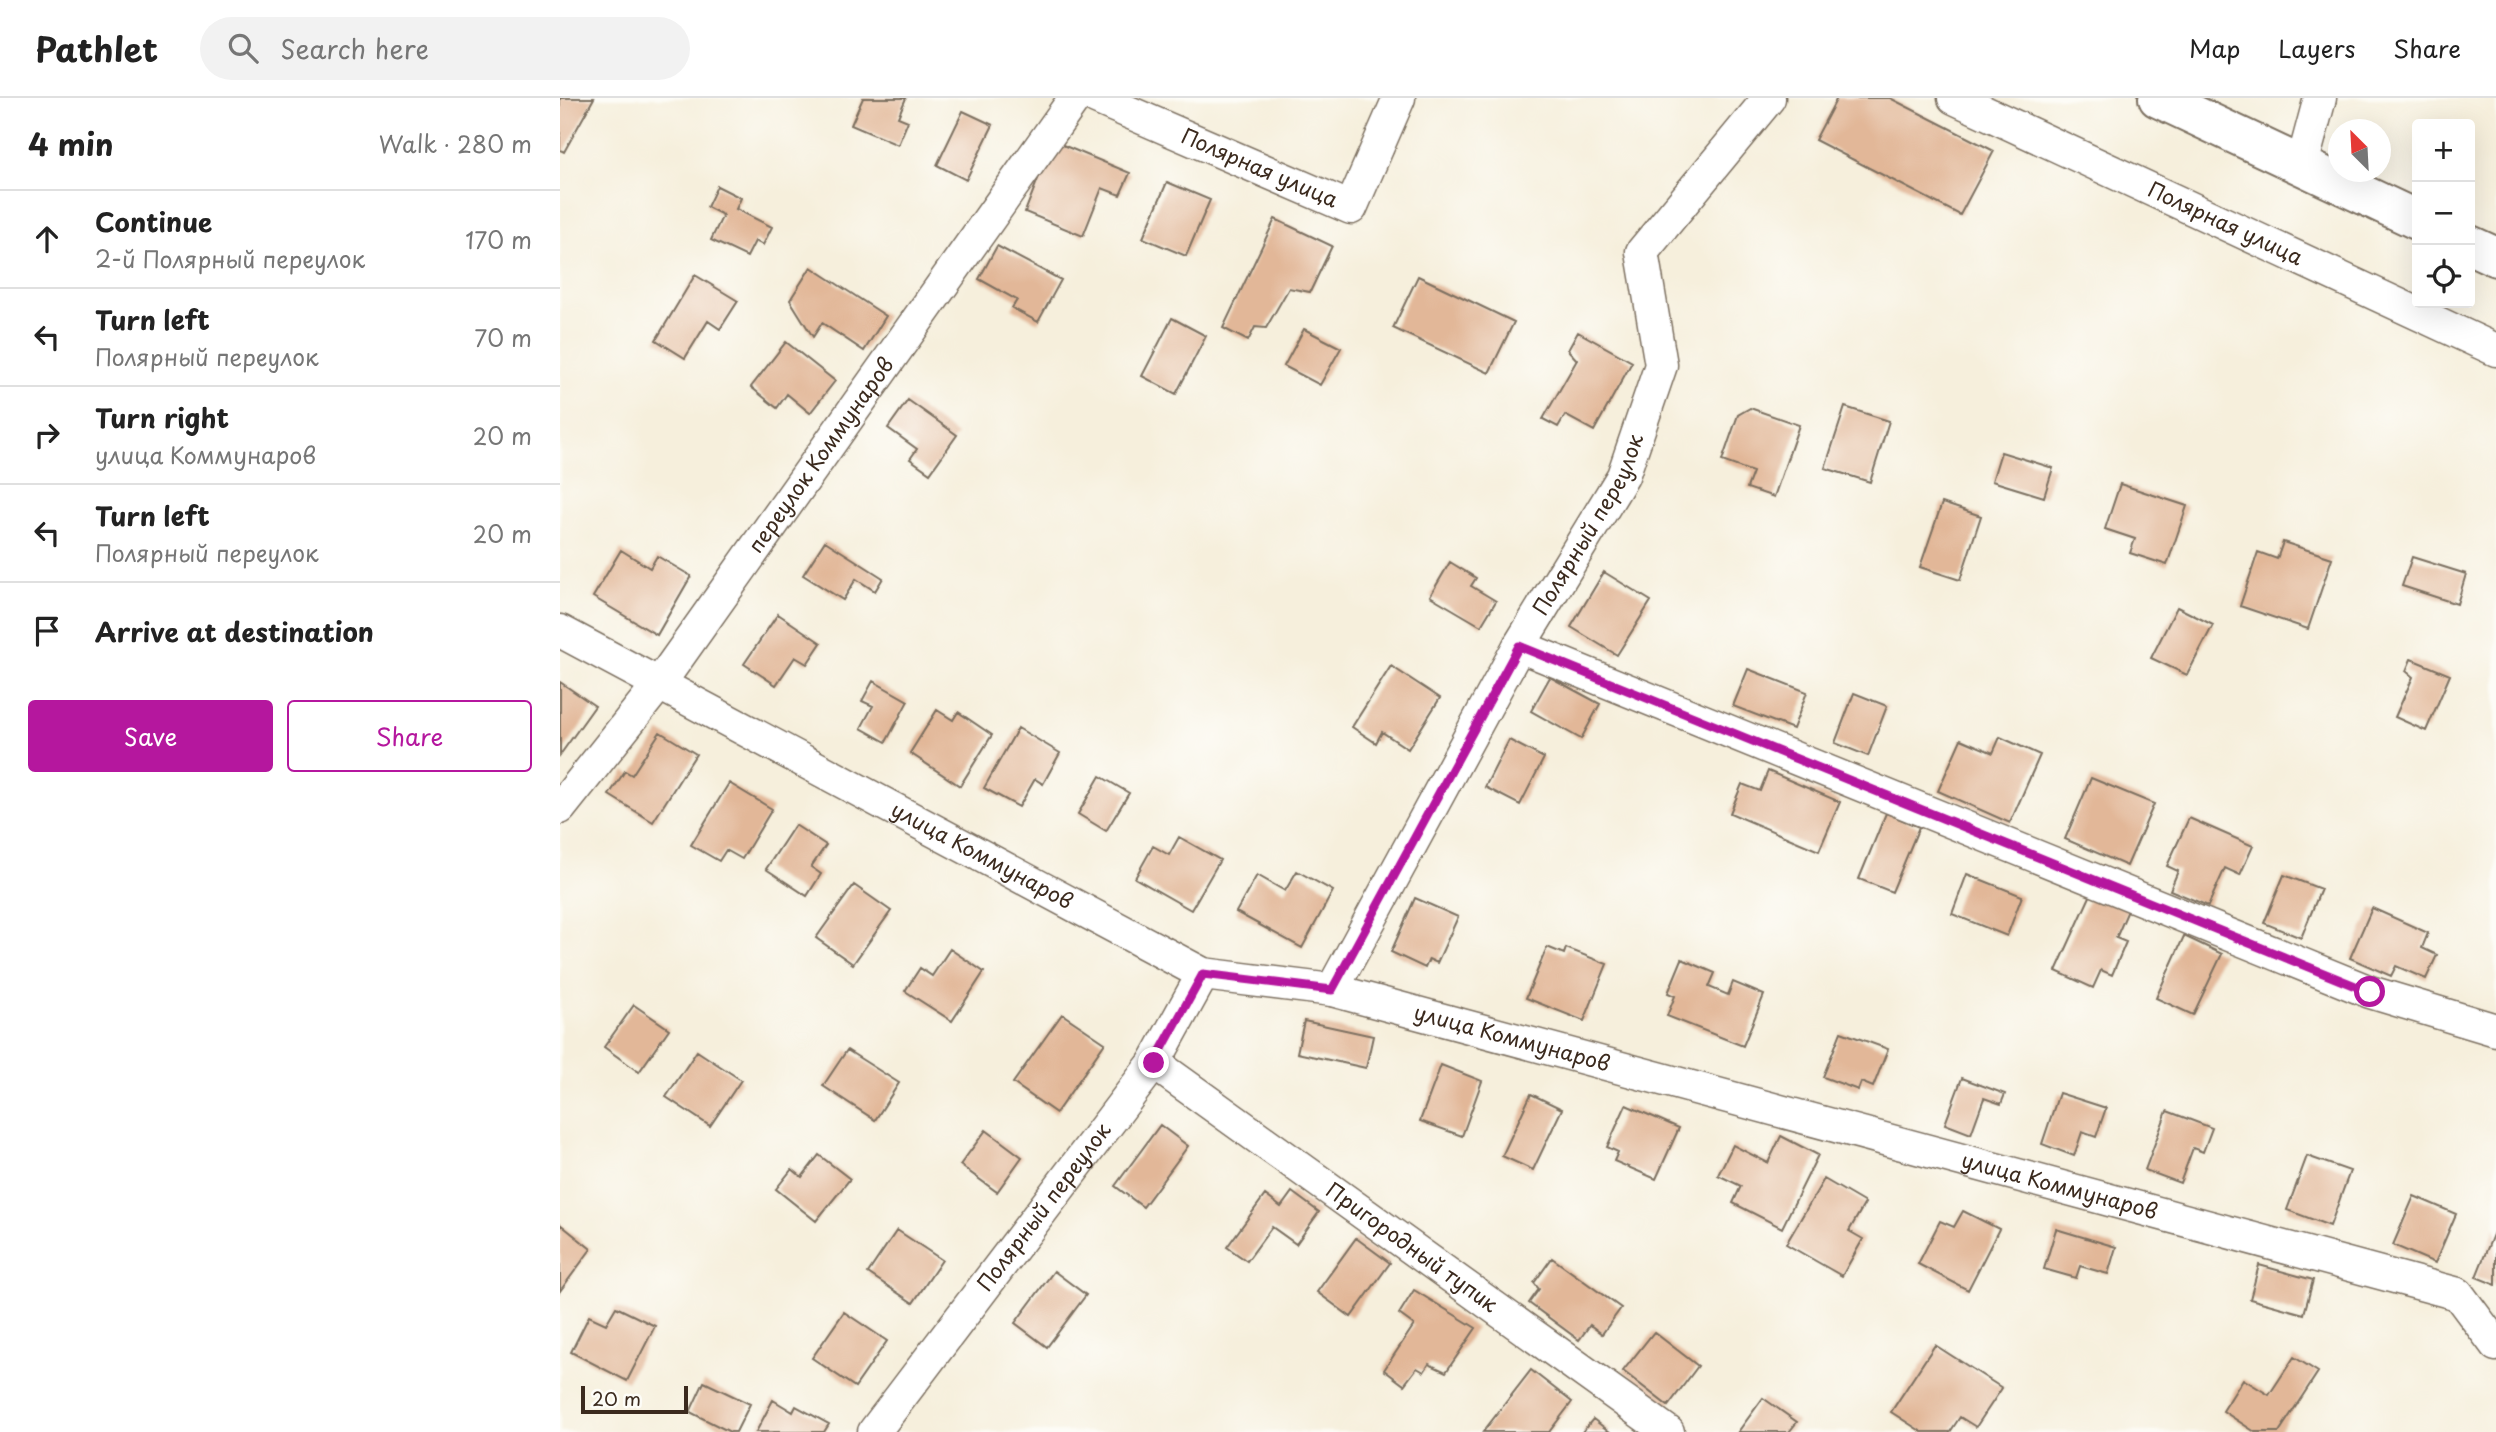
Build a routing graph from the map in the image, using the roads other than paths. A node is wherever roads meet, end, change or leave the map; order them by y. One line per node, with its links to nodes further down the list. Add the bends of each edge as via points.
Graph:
1 (1075, 98): 15 (street, переулок Коммунаров)
2 (1096, 98): 3 (street, Полярная улица, via 1351,208)
3 (1399, 98)
4 (1769, 98): 14 (street, Полярный переулок, via 1642,252 1661,365 1623,476)
5 (1954, 98): 12 (street, Полярная улица)
6 (2158, 98): 8 (street)
7 (2320, 98): 8 (street)
8 (2302, 165): 9 (street)
9 (2412, 218)
10 (2475, 247): 11 (street)
11 (2496, 257)
12 (2496, 350)
13 (560, 631): 15 (street, улица Коммунаров)
14 (1519, 646): 18 (street, Полярный переулок); 19 (street, via 2370,992)
15 (659, 684): 16 (street, переулок Коммунаров); 17 (street, улица Коммунаров)
16 (560, 808)
17 (1203, 974): 18 (street, улица Коммунаров); 20 (street, Полярный переулок)
18 (1332, 990): 21 (street, улица Коммунаров, via 2458,1294)
19 (2496, 1030)
20 (1154, 1063): 22 (street, Полярный переулок); 23 (street, Пригородный тупик)
21 (2496, 1345)
22 (874, 1432)
23 (1668, 1432)

